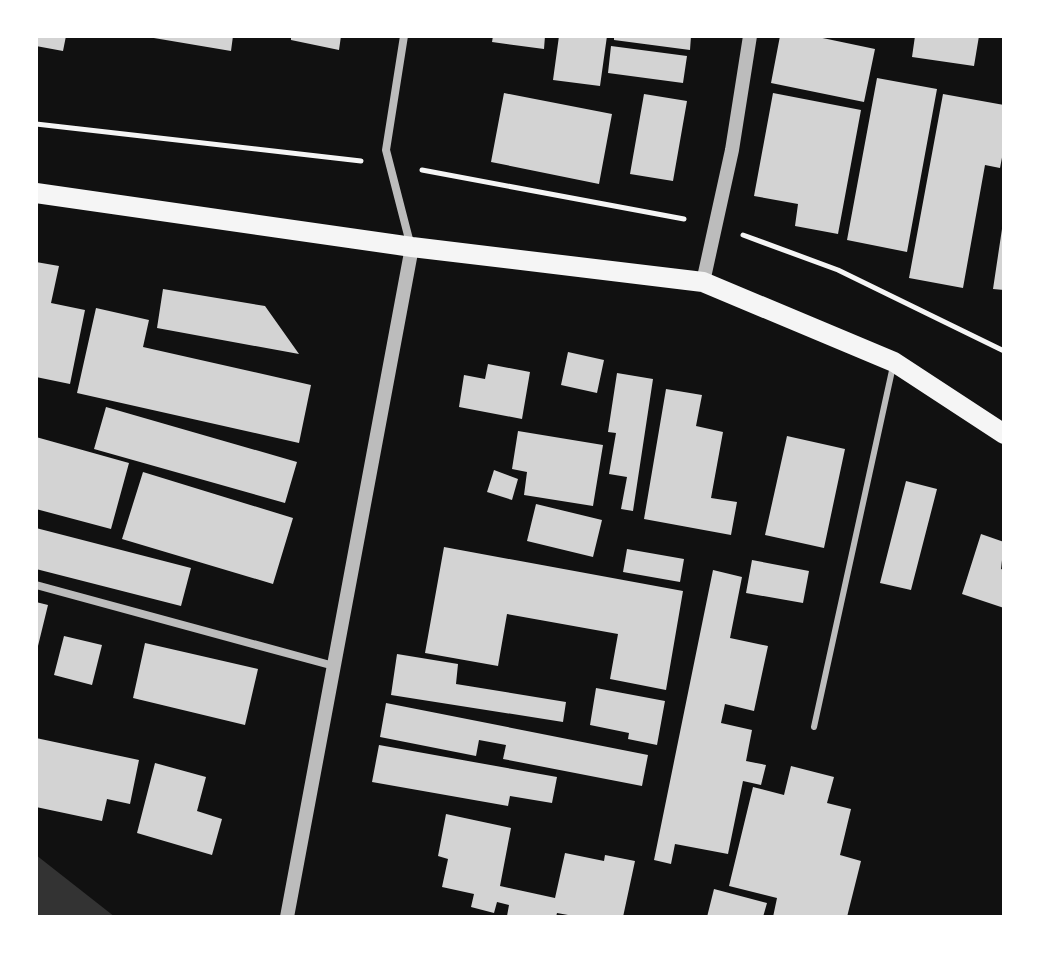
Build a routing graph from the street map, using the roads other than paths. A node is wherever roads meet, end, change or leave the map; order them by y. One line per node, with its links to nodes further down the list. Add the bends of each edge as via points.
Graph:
1 (404, 36): 4 (street, via 386,150)
2 (750, 36): 5 (street)
3 (36, 193): 4 (main road)
4 (412, 247): 5 (main road); 9 (street)
5 (703, 282): 6 (main road)
6 (894, 362): 7 (main road); 10 (lane)
7 (1004, 434)
8 (36, 585): 9 (street)
9 (334, 666): 11 (street)
10 (814, 727)
11 (287, 917)

